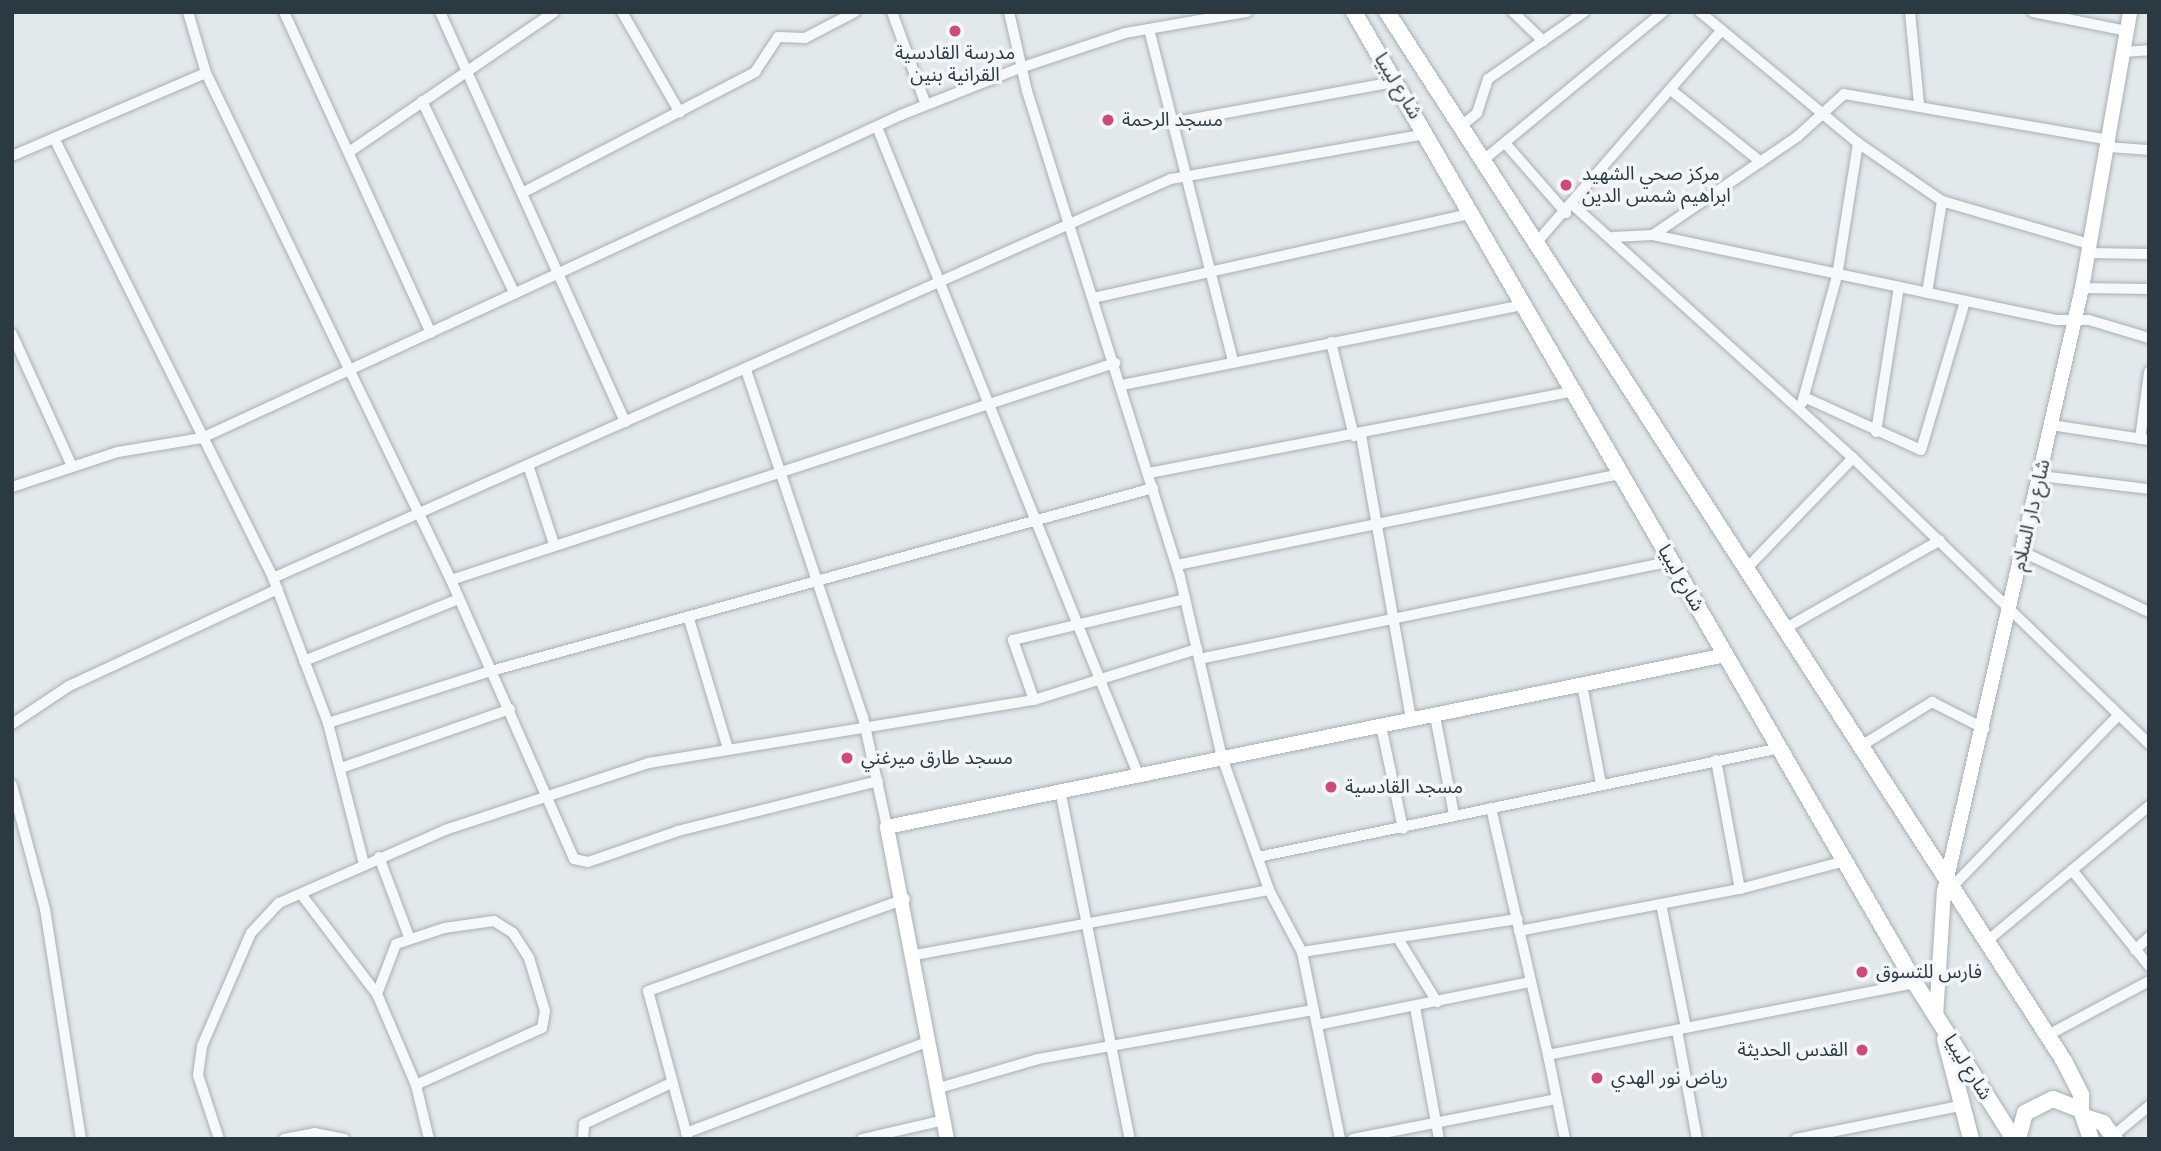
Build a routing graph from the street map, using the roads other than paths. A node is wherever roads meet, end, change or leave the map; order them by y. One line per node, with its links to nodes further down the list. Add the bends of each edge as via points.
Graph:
1 (188, 12): 27 (street)
2 (284, 12): 44 (street)
3 (440, 12): 26 (street)
4 (554, 12): 26 (street)
5 (622, 12): 34 (street)
6 (855, 12): 34 (street, via 805,38 778,37 755,72)
7 (892, 12): 32 (street)
8 (1009, 12): 25 (street)
9 (1247, 12): 19 (street)
10 (1354, 12): 28 (main road, شارع ليبيا)
11 (1387, 12): 37 (main road, شارع ليبيا)
12 (1513, 12): 22 (street)
13 (1584, 12): 22 (street)
14 (1663, 12): 40 (street)
15 (1700, 12): 21 (street)
16 (1910, 12): 31 (street)
17 (2032, 12): 20 (street)
18 (2130, 12): 20 (street, شارع دار السلام)
19 (1149, 29): 25 (street); 35 (street)
20 (2126, 31): 24 (street, شارع دار السلام)
21 (1720, 32): 29 (street); 33 (street)
22 (1543, 41): 37 (street, via 1488,79 1477,113)
23 (2149, 50): 24 (street)
24 (2123, 52): 42 (street, شارع دار السلام)
25 (1020, 68): 32 (street); 53 (street)
26 (466, 69): 30 (street); 49 (street)
27 (206, 73): 39 (street); 79 (street)
28 (1395, 82): 35 (street); 38 (main road, شارع ليبيا)
29 (1671, 90): 47 (street); 51 (street)
30 (422, 101): 44 (street); 67 (street)
31 (1919, 103): 33 (street, via 1844,94); 42 (street)
32 (926, 105): 36 (street)
33 (1822, 112): 41 (street); 47 (street)
34 (680, 113): 49 (street)
35 (1175, 122): 48 (street)
36 (877, 127): 60 (street); 62 (street)
37 (1460, 127): 46 (main road, شارع ليبيا)
38 (1426, 134): 48 (street); 52 (main road, شارع ليبيا)
39 (54, 138): 45 (street); 90 (street)
40 (1505, 143): 46 (street); 51 (street)
41 (1858, 144): 50 (street); 61 (street)
42 (2109, 144): 43 (street); 57 (street, شارع دار السلام)
43 (2149, 150)
44 (349, 152): 72 (street)
45 (12, 156)
46 (1481, 162): 56 (main road, شارع ليبيا)
47 (1761, 162): 54 (street)
48 (1190, 173): 53 (street); 59 (street)
49 (522, 193): 60 (street)
50 (1942, 201): 57 (street); 66 (street)
51 (1570, 209): 55 (street); 56 (street)
52 (1472, 213): 59 (street); 70 (main road, شارع ليبيا)
53 (1068, 225): 62 (street); 68 (street)
54 (1653, 235): 55 (street); 61 (street)
55 (1613, 237): 85 (street)
56 (1536, 243): 110 (main road, شارع ليبيا)
57 (2089, 249): 58 (street); 64 (street, شارع دار السلام)
58 (2149, 254)
59 (1213, 270): 68 (street); 76 (street)
60 (561, 273): 67 (street); 86 (street)
61 (1837, 276): 63 (street); 83 (street)
62 (943, 282): 78 (street); 84 (street)
63 (1899, 287): 66 (street); 88 (street)
64 (2082, 288): 65 (street); 71 (street, شارع دار السلام)
65 (2149, 289)
66 (1927, 293): 69 (street)
67 (515, 294): 72 (street)
68 (1093, 298): 77 (street)
69 (1965, 301): 71 (street); 88 (street, via 1922,449)
70 (1522, 305): 75 (street); 82 (main road, شارع ليبيا)
71 (2074, 320): 74 (street); 87 (street, شارع دار السلام)
72 (431, 333): 79 (street)
73 (12, 334): 94 (street)
74 (2149, 338)
75 (1331, 342): 76 (street); 89 (street)
76 (1234, 360): 81 (street)
77 (1115, 363): 81 (street); 84 (street)
78 (746, 370): 86 (street); 95 (street)
79 (346, 372): 90 (street); 102 (street)
80 (2149, 372): 91 (street)
81 (1122, 385): 96 (street)
82 (1573, 391): 89 (street); 97 (main road, شارع ليبيا)
83 (1804, 397): 85 (street); 88 (street)
84 (991, 401): 95 (street); 103 (street)
85 (1800, 409): 92 (street)
86 (625, 422): 93 (street)
87 (2051, 425): 91 (street); 98 (street, شارع دار السلام)
88 (1876, 432)
89 (1357, 436): 96 (street); 104 (street)
90 (202, 438): 94 (street); 112 (street)
91 (2144, 440)
92 (1853, 458): 105 (street); 110 (street)
93 (528, 465): 102 (street); 106 (street)
94 (72, 466): 99 (street)
95 (779, 470): 106 (street); 113 (street)
96 (1149, 473): 100 (street)
97 (1621, 474): 104 (street); 108 (main road, شارع ليبيا)
98 (2041, 476): 101 (street); 107 (street, شارع دار السلام)
99 (12, 487)
100 (1153, 488): 103 (street); 109 (street)
101 (2149, 489)
102 (418, 514): 111 (street); 112 (street)
103 (1038, 522): 113 (street); 120 (street)
104 (1378, 523): 109 (street); 119 (street)
105 (1940, 540): 116 (street); 121 (street)
106 (554, 544): 111 (street)
107 (2023, 552): 116 (street, شارع دار السلام); 117 (street)
108 (1671, 561): 119 (street); 123 (main road, شارع ليبيا)
109 (1177, 565): 115 (street)
110 (1747, 568): 121 (main road, شارع ليبيا)
111 (451, 580): 114 (street)
112 (276, 584): 124 (street); 134 (street, via 69,687)
113 (820, 585): 118 (street); 136 (street)
114 (459, 599): 124 (street); 125 (street)
115 (1185, 599): 120 (street); 122 (street)
116 (2010, 610): 131 (street); 137 (street, شارع دار السلام)
117 (2149, 612)
118 (689, 619): 125 (street); 139 (street)
119 (1390, 619): 122 (street); 132 (street)
120 (1080, 626): 126 (street); 128 (street, via 1013,640)
121 (1786, 628): 140 (main road, شارع ليبيا)
122 (1198, 654): 126 (street); 142 (street)
123 (1726, 655): 127 (street); 141 (main road, شارع ليبيا)
124 (304, 661): 133 (street)
125 (491, 671): 129 (street); 133 (street)
126 (1102, 682): 128 (street); 145 (street)
127 (1582, 685): 130 (street); 147 (street)
128 (1034, 700): 136 (street)
129 (510, 709): 144 (street); 150 (street)
130 (1435, 716): 132 (street); 153 (street)
131 (2118, 716): 138 (street); 161 (street)
132 (1411, 720): 135 (street)
133 (328, 723): 144 (street)
134 (12, 724)
135 (1381, 726): 142 (street); 155 (street)
136 (866, 727): 139 (street); 146 (street)
137 (1985, 729): 140 (street, via 1932,702); 161 (street, شارع دار السلام)
138 (2149, 744)
139 (727, 746): 150 (street)
140 (1861, 746): 161 (main road, شارع ليبيا)
141 (1780, 748): 143 (street); 158 (main road, شارع ليبيا)
142 (1222, 757): 145 (street); 157 (street)
143 (1716, 760): 147 (street); 162 (street)
144 (341, 768): 159 (street)
145 (1138, 774): 149 (street)
146 (878, 781): 150 (street, via 678,831 583,863 571,854); 154 (street)
147 (1601, 783): 152 (street)
148 (12, 785): 203 (street, via 45,909)
149 (1060, 790): 154 (street); 167 (street)
150 (546, 794): 156 (street)
151 (2149, 806): 160 (street)
152 (1491, 808): 153 (street); 168 (street)
153 (1454, 815): 155 (street)
154 (887, 827): 165 (street)
155 (1403, 829): 157 (street)
156 (379, 857): 159 (street); 169 (street)
157 (1258, 857): 163 (street)
158 (1845, 861): 162 (street); 179 (main road, شارع ليبيا)
159 (364, 864): 164 (street)
160 (2072, 870): 172 (street); 173 (street)
161 (1949, 883): 172 (main road, شارع ليبيا); 184 (street, شارع دار السلام)
162 (1740, 889): 166 (street)
163 (1269, 890): 167 (street); 174 (street)
164 (301, 894): 180 (street); 204 (street, via 259,920 205,1035 198,1075)
165 (905, 900): 175 (street); 191 (street, via 648,991)
166 (1661, 904): 168 (street); 186 (street)
167 (1086, 923): 175 (street); 189 (street)
168 (1518, 925): 171 (street); 178 (street)
169 (409, 937): 180 (street, via 396,944); 192 (street, via 486,919 504,925 529,958 545,1017 532,1035)
170 (2149, 937): 173 (street)
171 (1399, 940): 174 (street); 181 (street)
172 (1987, 941): 187 (main road, شارع ليبيا)
173 (2135, 950): 176 (street)
174 (1303, 952): 183 (street)
175 (915, 955): 188 (street)
176 (2149, 966)
177 (2149, 981): 187 (street)
178 (1531, 982): 181 (street); 190 (street)
179 (1915, 983): 184 (main road, شارع ليبيا); 186 (street)
180 (377, 994): 192 (street)
181 (1437, 1002): 182 (street)
182 (1415, 1007): 185 (street); 199 (street)
183 (1314, 1010): 185 (street); 189 (street)
184 (1938, 1020): 195 (main road); 219 (main road, شارع ليبيا)
185 (1317, 1025): 212 (street)
186 (1681, 1029): 190 (street); 216 (street)
187 (2048, 1035): 197 (main road, شارع ليبيا, via 2079,1087)
188 (929, 1041): 193 (street); 201 (street)
189 (1112, 1044): 193 (street); 211 (street)
190 (1548, 1055): 194 (street)
191 (671, 1083): 201 (street); 208 (street, via 584,1124)
192 (416, 1085): 207 (street)
193 (939, 1088): 198 (street)
194 (1557, 1098): 199 (street); 215 (street)
195 (1965, 1105): 200 (street); 218 (main road)
196 (2149, 1106): 202 (street)
197 (2084, 1114): 202 (main road); 219 (main road, via 2063,1100 2042,1101 2025,1113); 220 (main road, شارع ليبيا)
198 (944, 1120): 209 (street); 210 (street)
199 (1436, 1122): 213 (street); 214 (street)
200 (1841, 1134): 217 (street)
201 (687, 1136)
202 (2114, 1137)
203 (81, 1139)
204 (219, 1139)
205 (284, 1139): 206 (street, via 314,1133)
206 (344, 1139)
207 (429, 1139)
208 (583, 1139)
209 (862, 1139)
210 (947, 1139)
211 (1130, 1139)
212 (1339, 1139)
213 (1353, 1139)
214 (1439, 1139)
215 (1565, 1139)
216 (1697, 1139)
217 (1796, 1139)
218 (1971, 1139)
219 (2016, 1139)
220 (2091, 1139)

